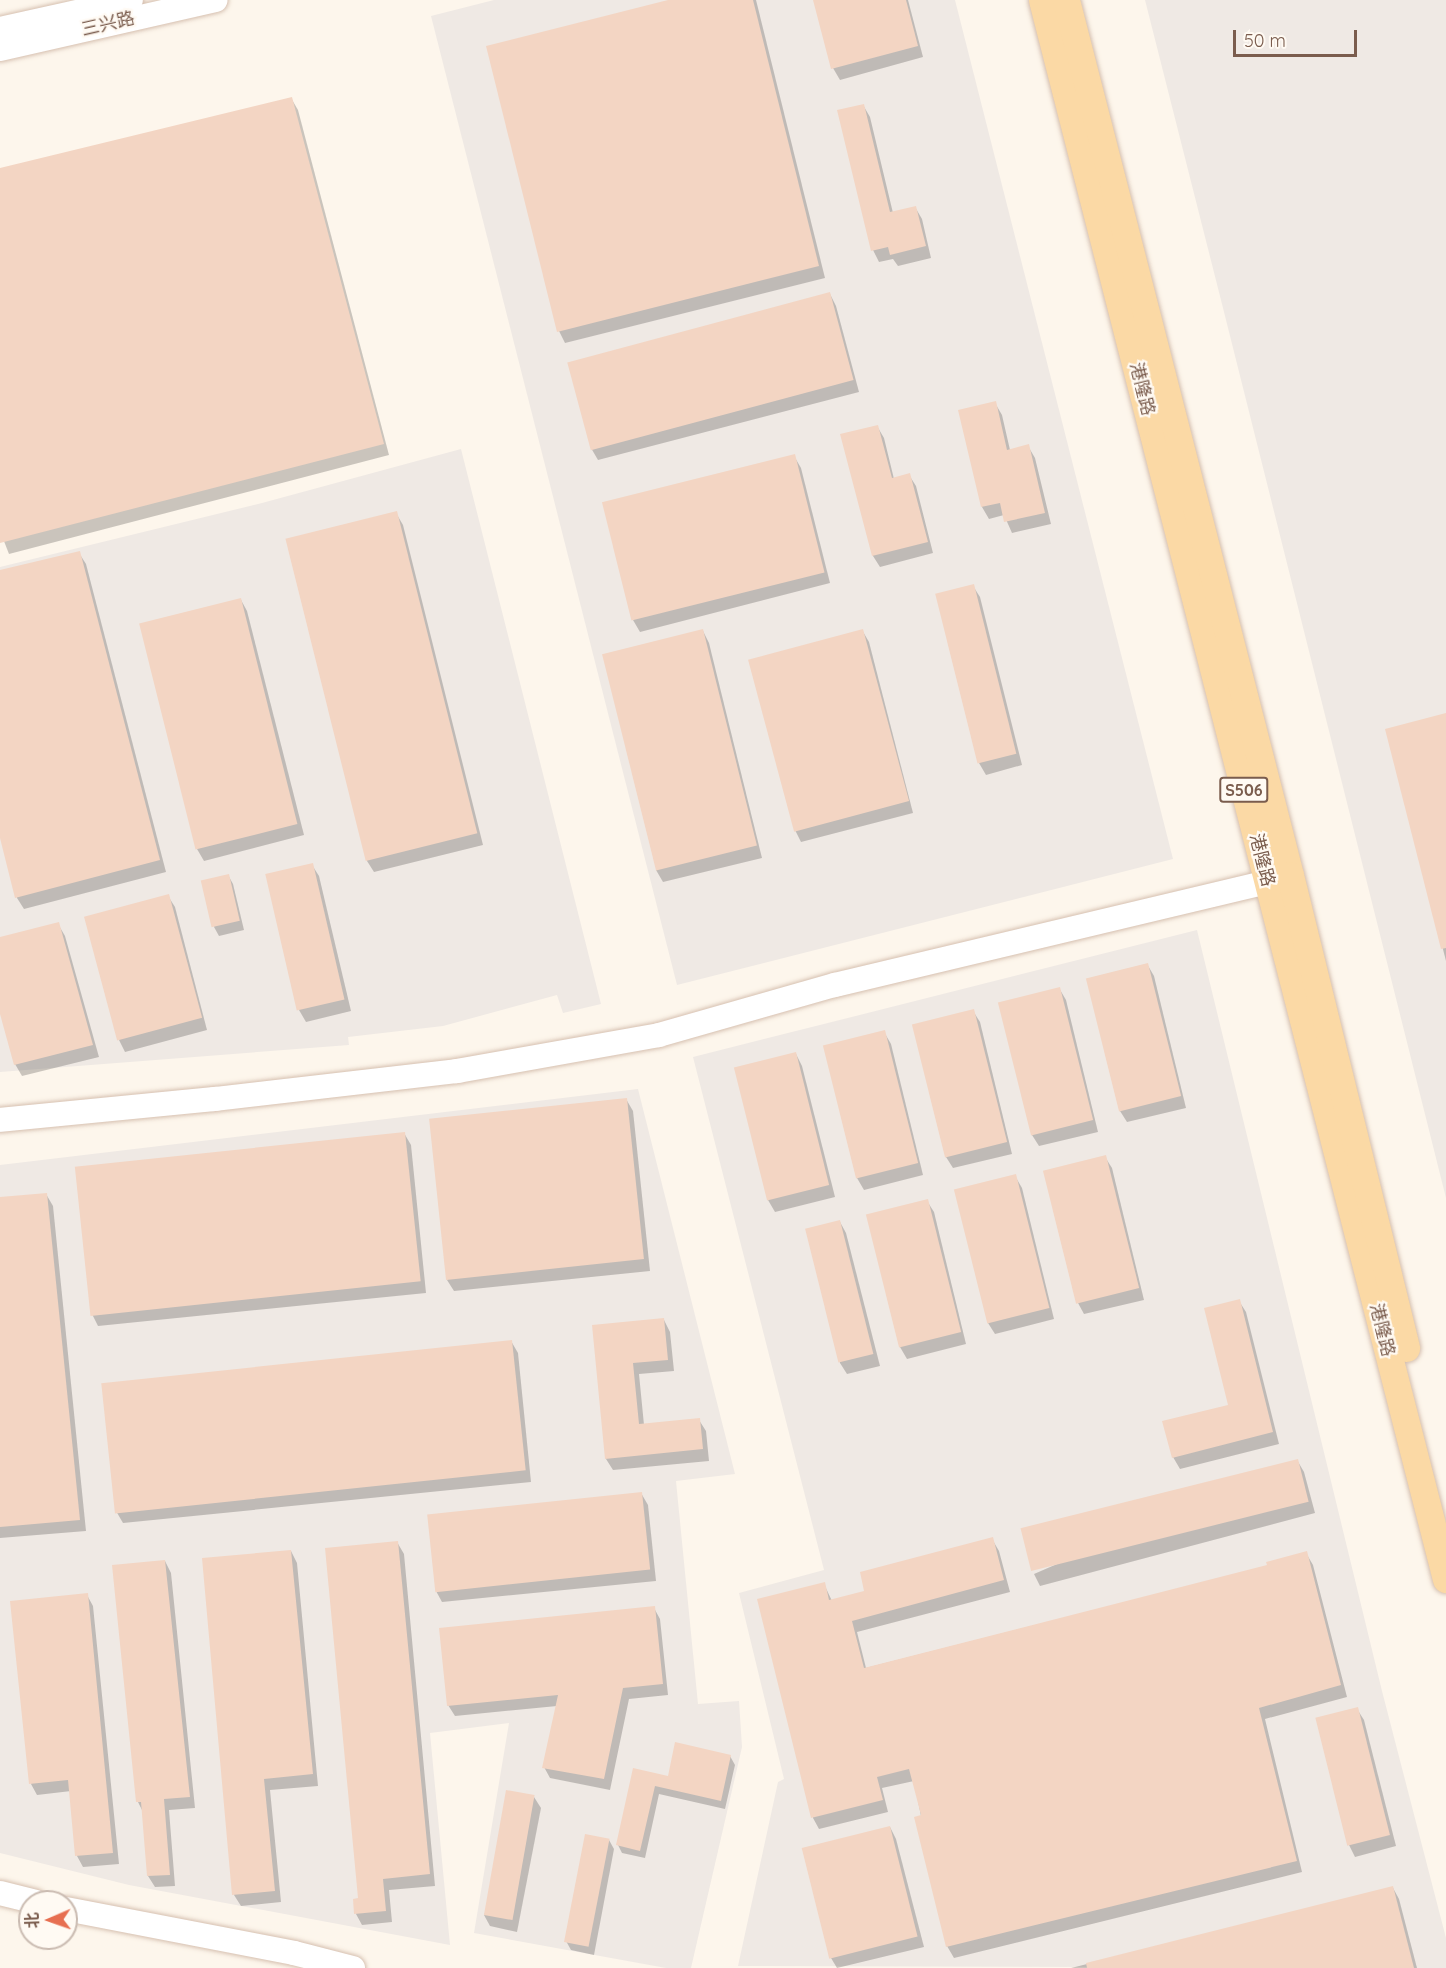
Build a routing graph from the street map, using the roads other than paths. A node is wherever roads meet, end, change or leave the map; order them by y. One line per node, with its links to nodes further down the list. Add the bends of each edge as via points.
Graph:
1 (215, 0): 4 (street, 三兴路)
2 (1042, 0): 8 (main road, 港隆路 / S506)
3 (1066, 0): 10 (main road, 港隆路 / S506, via 1290,875)
4 (138, 5): 5 (street, 三兴路)
5 (60, 17): 6 (street, 三兴路); 7 (street, 三兴路)
6 (0, 28)
7 (0, 49)
8 (1268, 882): 9 (street, via 835,985 659,1035 457,1071); 11 (main road, 港隆路 / S506)
9 (0, 1120)
10 (1446, 1512)
11 (1446, 1580)
12 (0, 1893): 13 (street)
13 (18, 1898)
14 (78, 1911): 15 (street)
15 (353, 1968)

